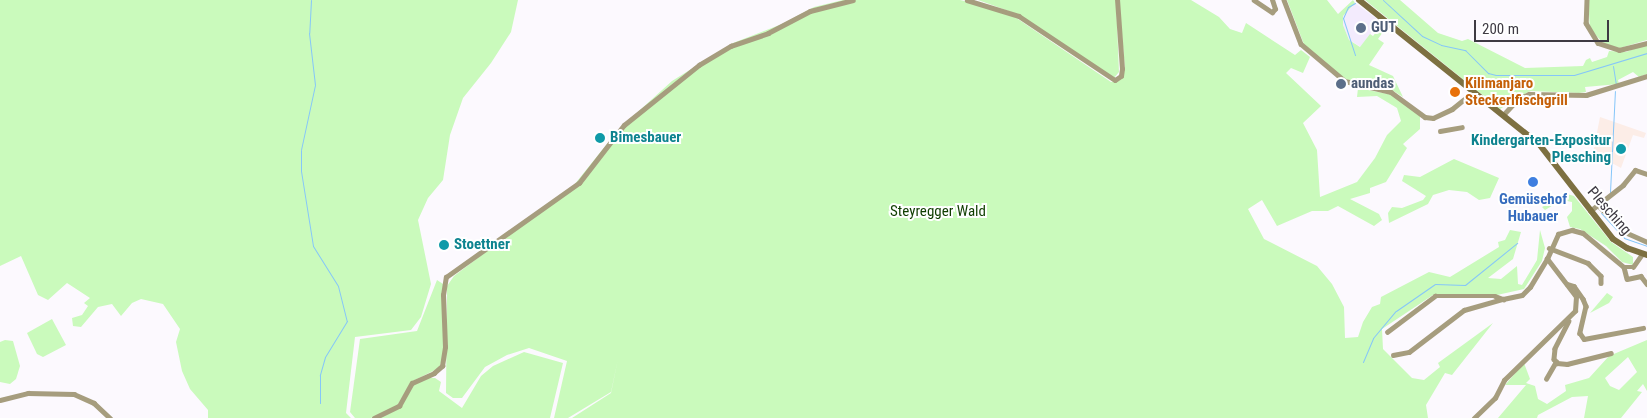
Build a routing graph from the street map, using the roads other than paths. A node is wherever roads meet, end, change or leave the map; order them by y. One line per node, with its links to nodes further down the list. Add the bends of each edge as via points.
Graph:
1 (853, 0): 36 (street, via 810,11 772,31 731,46 699,65 624,125 579,183 446,278 442,366 412,383 398,406)
2 (967, 0): 3 (street, via 1019,16 1115,80 1121,76 1122,69)
3 (1117, 0)
4 (1254, 0): 5 (street, via 1272,12)
5 (1272, 0)
6 (1284, 0): 11 (street, via 1301,44 1330,71 1356,86 1391,92 1425,117 1433,118 1452,109)
7 (1359, 0): 11 (main road, Plesching)
8 (1587, 0): 9 (street, via 1587,27 1601,45 1623,50)
9 (1647, 42)
10 (1647, 76): 12 (street, via 1586,95 1529,94 1518,99)
11 (1473, 92): 12 (main road, Plesching)
12 (1503, 115): 17 (main road, Plesching, via 1544,150)
13 (1462, 127): 14 (street)
14 (1440, 131)
15 (1647, 174): 16 (street, via 1635,170 1623,185)
16 (1598, 205): 17 (street); 18 (street, via 1625,232)
17 (1590, 211): 20 (main road, Plesching, via 1619,244)
18 (1647, 242)
19 (1549, 248): 21 (street); 22 (street, via 1558,234 1577,230); 23 (street, via 1588,263 1601,276)
20 (1645, 255): 22 (street, via 1633,267)
21 (1547, 259): 24 (street); 26 (street, via 1527,290)
22 (1624, 266): 25 (street, via 1627,279 1641,276)
23 (1601, 283)
24 (1567, 284): 27 (street, via 1577,302); 28 (street, via 1574,286 1584,299 1586,306 1580,333 1584,339)
25 (1647, 284)
26 (1504, 299): 29 (street, via 1495,296 1435,296); 31 (street, via 1464,310 1409,352)
27 (1570, 318): 32 (street, via 1556,349); 37 (street, via 1504,380 1495,398)
28 (1642, 328)
29 (1387, 332)
30 (1612, 353): 32 (street, via 1567,364)
31 (1393, 355)
32 (1556, 362): 33 (street)
33 (1546, 379)
34 (0, 400): 35 (street, via 28,393 74,394 94,403)
35 (110, 418)
36 (374, 418)
37 (1474, 418)

